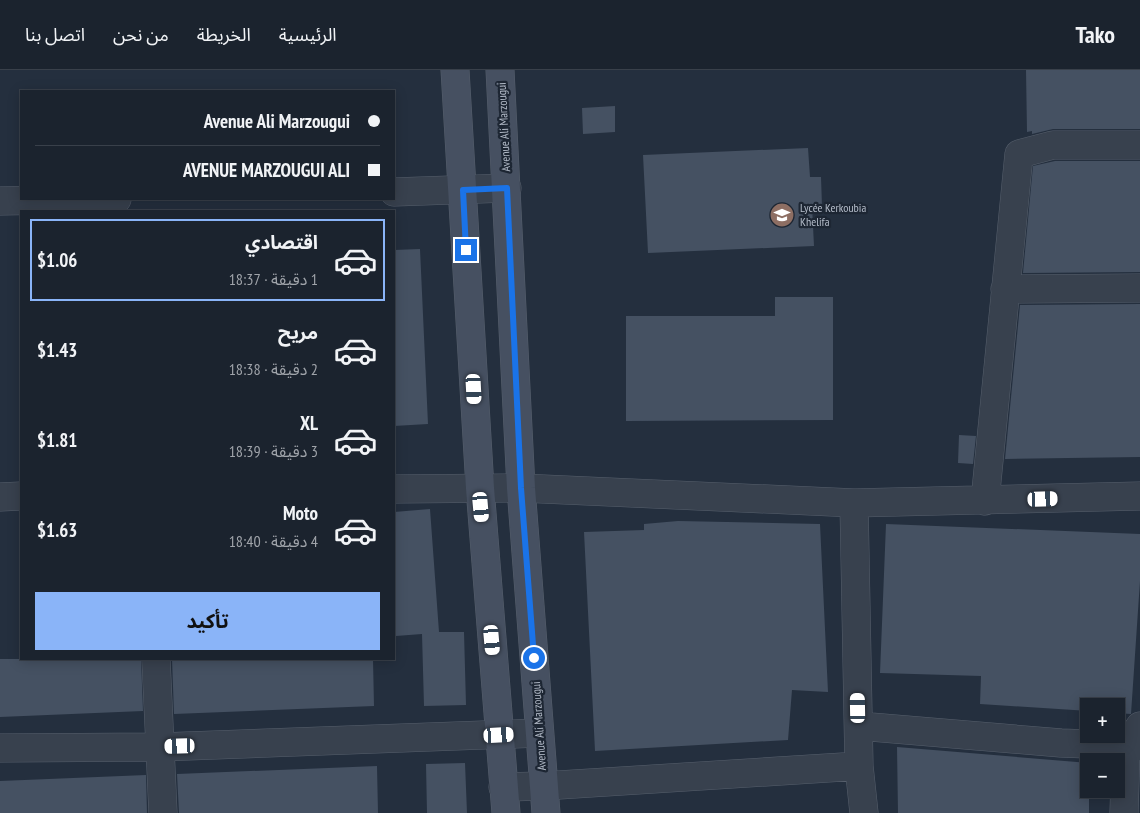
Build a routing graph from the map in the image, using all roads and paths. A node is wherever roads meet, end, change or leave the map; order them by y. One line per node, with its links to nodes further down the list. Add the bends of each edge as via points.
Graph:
1 (455, 70): 5 (main road)
2 (500, 70): 4 (main road, Avenue Ali Marzougui)
3 (1140, 145): 10 (street, via 1053,145 1019,154)
4 (507, 188): 5 (street); 12 (main road, Avenue Ali Marzougui)
5 (463, 190): 6 (street); 11 (main road)
6 (395, 192)
7 (58, 200): 8 (street)
8 (0, 201)
9 (1140, 288): 10 (street)
10 (1005, 289): 17 (street)
11 (480, 488): 12 (street); 13 (street); 22 (main road)
12 (521, 488): 18 (street); 21 (main road, Avenue Ali Marzougui)
13 (395, 489)
14 (20, 496): 16 (street)
15 (1140, 496): 17 (street)
16 (0, 497)
17 (985, 501): 18 (street)
18 (854, 503): 20 (street)
19 (156, 660): 24 (street)
20 (859, 726): 23 (street, via 1062,743); 26 (street)
21 (539, 734): 22 (street); 27 (main road, Avenue Ali Marzougui)
22 (499, 735): 24 (street); 28 (main road)
23 (1135, 739): 32 (street)
24 (160, 747): 25 (street); 29 (street)
25 (0, 748)
26 (859, 766): 27 (street); 31 (street)
27 (543, 786): 28 (street); 30 (main road, Avenue Ali Marzougui)
28 (505, 800)
29 (163, 813)
30 (546, 813)
31 (864, 813)
32 (1124, 813)

